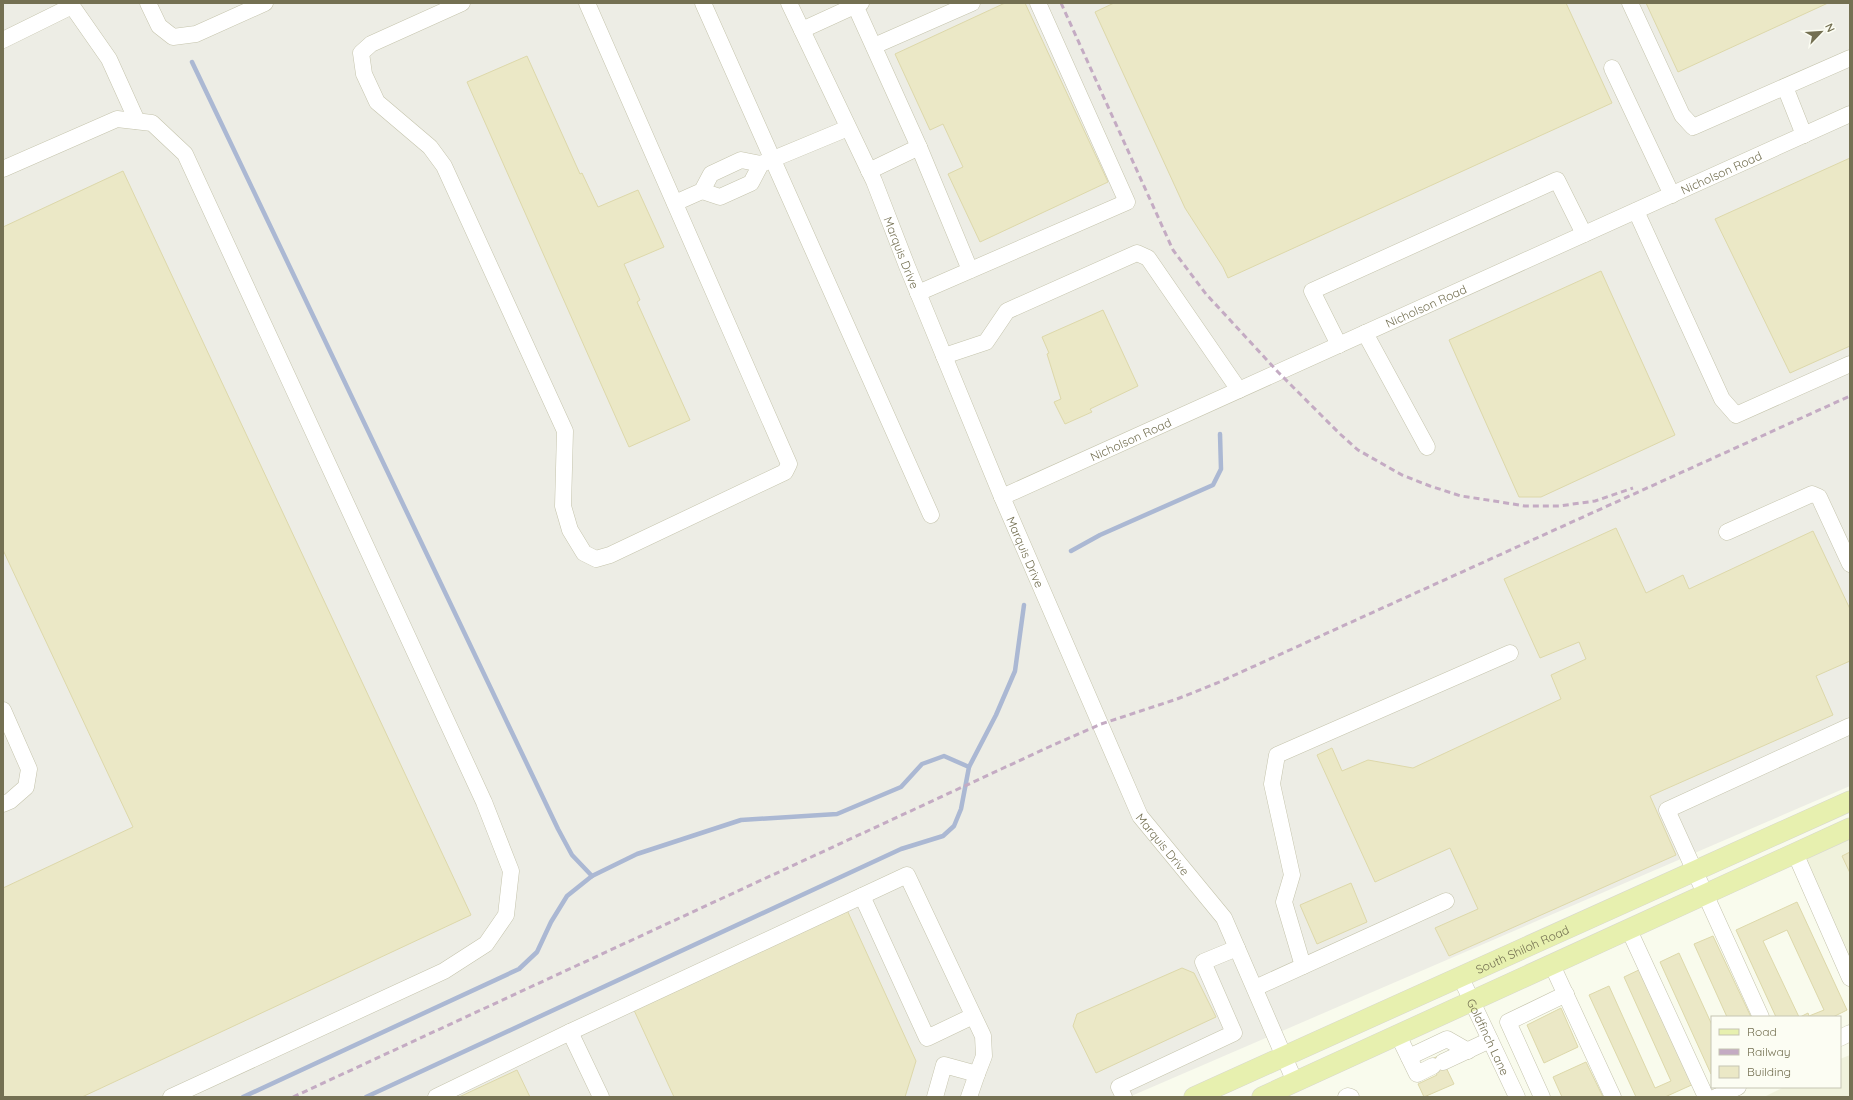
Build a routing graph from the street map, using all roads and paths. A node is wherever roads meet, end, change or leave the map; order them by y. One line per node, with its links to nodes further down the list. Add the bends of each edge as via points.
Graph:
1 (148, 3): 2 (street, via 159,26 173,37 196,34)
2 (265, 3)
3 (462, 3): 28 (street, via 371,44 361,53 364,74 378,102 430,147 444,166 564,431 563,506 570,530 584,553 596,559 610,555 785,472 789,464)
4 (587, 3): 28 (street)
5 (703, 3): 23 (street)
6 (789, 3): 12 (street, Marquis Drive)
7 (972, 3): 14 (street)
8 (1038, 3): 31 (street, via 1127,202)
9 (1630, 3): 17 (street, via 1682,115 1693,127)
10 (857, 4): 12 (street); 14 (street)
11 (71, 5): 13 (street); 19 (street, via 108,59)
12 (802, 30): 20 (street, Marquis Drive)
13 (3, 40)
14 (874, 46): 22 (street)
15 (1850, 58): 17 (street)
16 (1612, 68): 27 (street)
17 (1785, 87): 21 (street)
18 (1850, 114): 21 (street, Nicholson Road)
19 (137, 121): 24 (street, via 117,119); 76 (street, via 152,122 185,154 484,802 511,871 506,915 486,944 444,971)
20 (848, 128): 23 (street); 25 (street, Marquis Drive)
21 (1804, 135): 27 (street, Nicholson Road)
22 (919, 147): 25 (street); 31 (street)
23 (766, 162): 26 (street, via 741,160 711,174); 26 (street, via 751,183 720,197); 40 (street)
24 (3, 169)
25 (869, 171): 32 (street, Marquis Drive)
26 (702, 191): 28 (street)
27 (1672, 195): 29 (street, Nicholson Road)
28 (675, 203)
29 (1636, 211): 30 (street, Nicholson Road); 36 (street, via 1722,399 1736,415)
30 (1584, 234): 33 (street, Nicholson Road); 34 (street, via 1557,180 1312,291)
31 (970, 270): 32 (street)
32 (918, 293): 35 (street, Marquis Drive)
33 (1365, 333): 34 (street, Nicholson Road); 38 (street)
34 (1339, 345): 37 (street, Nicholson Road)
35 (944, 356): 37 (street, via 986,342 1007,311 1137,253 1148,258); 39 (street, Marquis Drive)
36 (1850, 364)
37 (1239, 390): 39 (street, Nicholson Road)
38 (1427, 447)
39 (1002, 497): 55 (street, Marquis Drive, via 1140,816 1224,918)
40 (931, 515)
41 (1727, 532): 42 (street, via 1812,494 1819,497)
42 (1850, 564)
43 (1510, 653): 57 (street, via 1277,756 1272,784 1292,875 1284,902)
44 (3, 710): 47 (street, via 29,769 26,788)
45 (1850, 726): 50 (street, via 1667,810)
46 (1850, 801): 50 (main road, South Shiloh Road)
47 (3, 804)
48 (1850, 828): 49 (main road)
49 (1795, 853): 51 (main road); 59 (street)
50 (1694, 871): 51 (street); 58 (main road, South Shiloh Road)
51 (1706, 894): 54 (main road); 64 (street)
52 (862, 896): 63 (street, via 907,875); 63 (street, via 926,1038); 65 (street)
53 (1446, 901): 57 (street)
54 (1629, 930): 56 (main road); 89 (street)
55 (1237, 948): 60 (street, Marquis Drive); 81 (street, via 1203,962 1234,1033 1119,1087)
56 (1552, 965): 61 (street); 62 (main road)
57 (1304, 966): 60 (street)
58 (1460, 976): 62 (street, Goldfinch Lane); 71 (main road, South Shiloh Road)
59 (1850, 978)
60 (1255, 988): 71 (street, Marquis Drive)
61 (1566, 994): 87 (street, via 1508,1022); 88 (street)
62 (1472, 1002): 67 (main road); 69 (street, Goldfinch Lane)
63 (973, 1016): 73 (street, via 983,1036 984,1056)
64 (1761, 1016)
65 (570, 1032): 77 (street); 78 (street)
66 (1850, 1033): 68 (street)
67 (1398, 1035): 72 (street); 74 (main road)
68 (1841, 1038)
69 (1490, 1040): 70 (street); 86 (street, Goldfinch Lane)
70 (1468, 1051): 72 (street, via 1447,1039); 72 (street, via 1417,1074)
71 (1284, 1056): 74 (street, Marquis Drive); 82 (main road, South Shiloh Road)
72 (1409, 1057)
73 (977, 1074): 79 (street, via 944,1065); 80 (street)
74 (1290, 1088): 83 (main road)
75 (1736, 1088): 90 (street)
76 (171, 1097)
77 (436, 1097)
78 (601, 1097)
79 (935, 1097)
80 (970, 1097)
81 (1124, 1097)
82 (1194, 1097)
83 (1262, 1097)
84 (1346, 1097): 85 (street)
85 (1351, 1097)
86 (1517, 1097)
87 (1542, 1097)
88 (1613, 1097)
89 (1706, 1097)
90 (1716, 1097)

